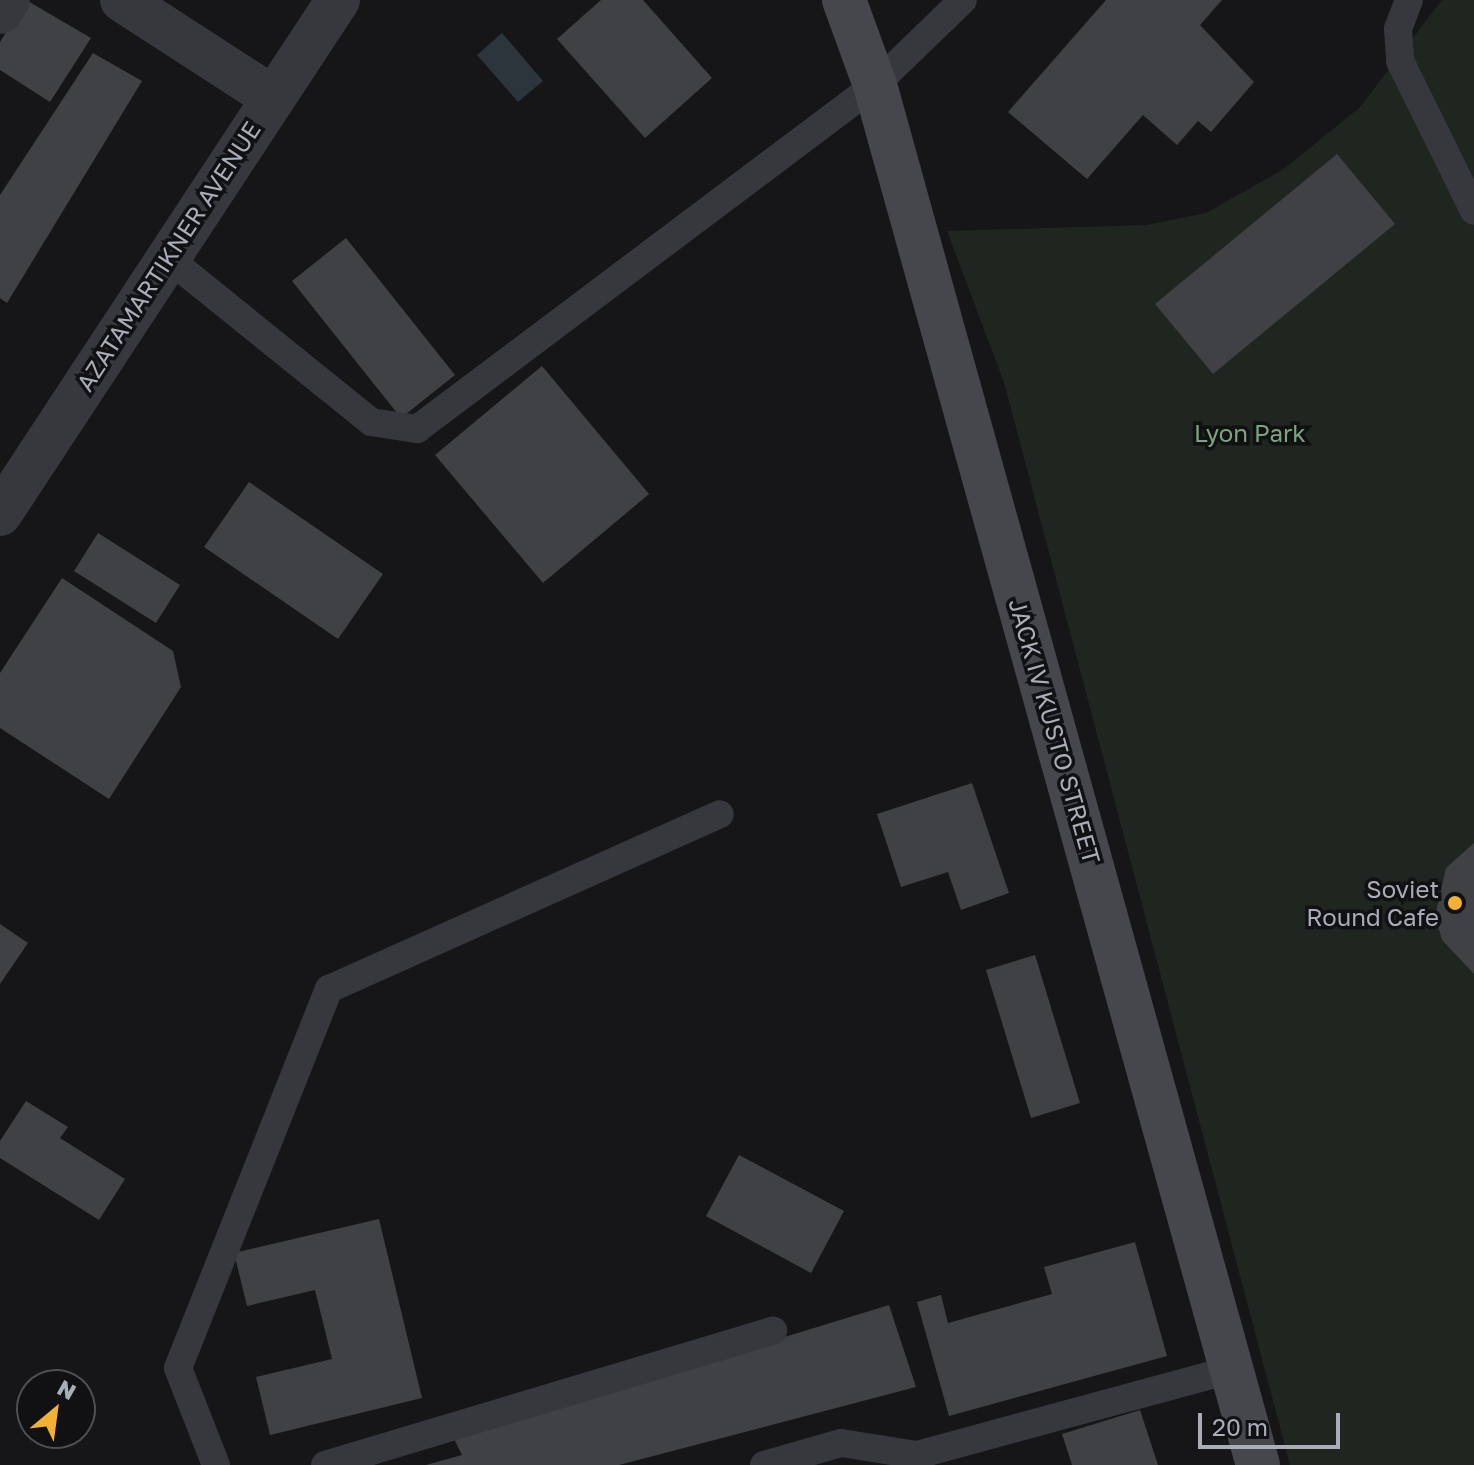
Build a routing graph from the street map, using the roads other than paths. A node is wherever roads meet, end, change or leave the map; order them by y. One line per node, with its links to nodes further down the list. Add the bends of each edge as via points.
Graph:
1 (8, 0): 7 (street)
2 (122, 0): 9 (street)
3 (338, 0): 9 (street, AZATAMARTIKNER AVENUE)
4 (844, 0): 8 (main road, JACK IV KUSTO STREET)
5 (963, 0): 8 (lane)
6 (1409, 0): 10 (lane, via 1398,29 1400,61)
7 (0, 12)
8 (875, 85): 11 (lane, via 417,429 371,422); 15 (main road, JACK IV KUSTO STREET)
9 (272, 97): 11 (street, AZATAMARTIKNER AVENUE)
10 (1474, 211)
11 (168, 258): 12 (street, AZATAMARTIKNER AVENUE)
12 (0, 514)
13 (720, 814): 17 (lane, via 329,989 178,1368)
14 (773, 1331): 18 (lane)
15 (1233, 1369): 16 (lane); 20 (main road, JACK IV KUSTO STREET)
16 (919, 1460): 19 (lane, via 841,1443)
17 (216, 1465)
18 (325, 1465)
19 (764, 1465)
20 (1258, 1465)

